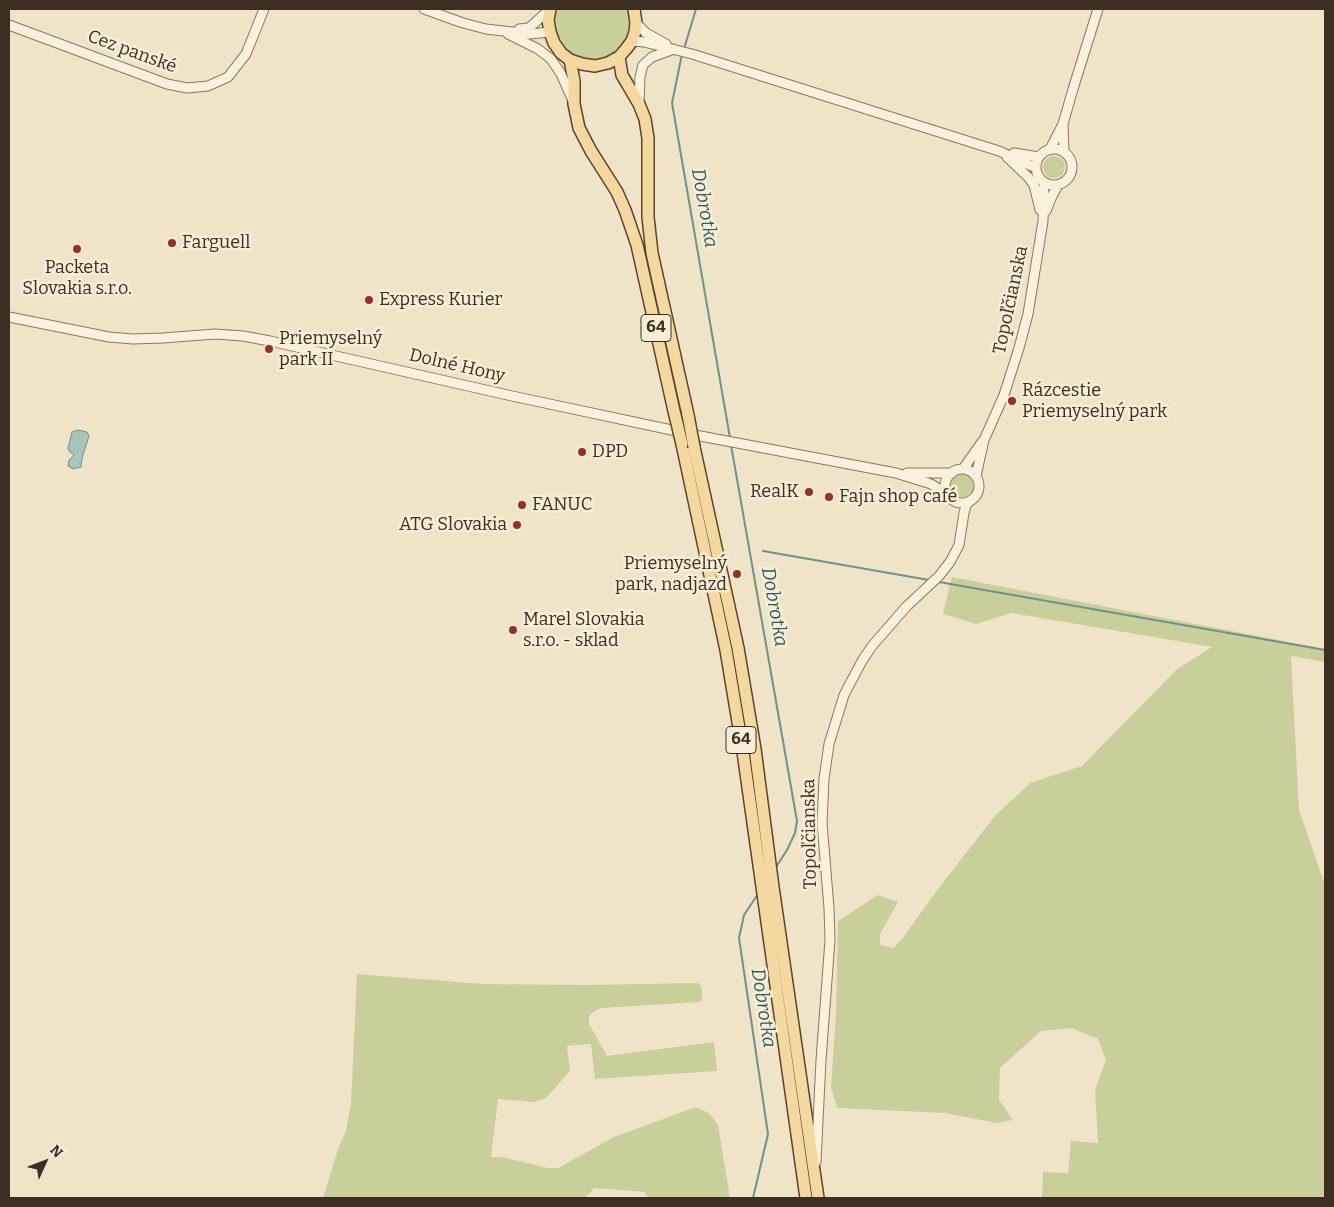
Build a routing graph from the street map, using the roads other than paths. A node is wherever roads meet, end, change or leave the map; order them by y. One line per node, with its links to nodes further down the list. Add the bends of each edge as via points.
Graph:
1 (264, 9): 7 (street, Cez panské, via 246,54 228,77 208,86 187,88 167,84)
2 (424, 9): 8 (street)
3 (550, 9): 8 (street, via 529,28); 9 (main road)
4 (634, 9): 6 (main road)
5 (1098, 9): 16 (street, Topoľčianska)
6 (636, 23): 10 (main road); 11 (street, via 646,33)
7 (9, 25)
8 (504, 32): 9 (street); 14 (street, via 551,59)
9 (550, 32): 13 (main road, via 561,53)
10 (632, 41): 11 (street); 12 (main road)
11 (674, 49): 15 (street, via 643,65); 18 (street)
12 (619, 56): 13 (main road, via 595,66); 15 (main road, 64, via 622,75)
13 (570, 60): 14 (main road, 64)
14 (574, 104): 34 (main road, 64, bridge, via 579,128 617,192 637,245 726,650)
15 (639, 104): 33 (main road, 64, bridge, via 648,138 648,217 652,253 738,648)
16 (1063, 124): 17 (street, Topoľčianska); 19 (street, Topoľčianska)
17 (1050, 149): 19 (street); 20 (street, Topoľčianska)
18 (999, 151): 20 (street); 21 (street); 24 (street, via 1034,185)
19 (1064, 151): 23 (street, Topoľčianska, via 1072,163 1072,170 1070,177)
20 (1039, 157): 21 (street)
21 (1036, 168): 22 (street)
22 (1044, 182): 23 (street); 24 (street, Topoľčianska)
23 (1058, 185): 24 (street, Topoľčianska)
24 (1043, 221): 26 (street, Topoľčianska, via 1020,348)
25 (9, 317): 28 (street, Dolné Hony, via 132,339 215,334 243,336 512,396)
26 (984, 440): 27 (street, Topoľčianska); 30 (street, Topoľčianska)
27 (963, 469): 29 (street); 30 (street)
28 (896, 473): 29 (street, Dolné Hony); 31 (street, Dolné Hony, via 931,484)
29 (952, 473): 31 (street, via 946,482)
30 (976, 476): 32 (street, via 979,492)
31 (947, 494): 32 (street, via 955,502)
32 (968, 503): 33 (street, Topoľčianska, via 958,546 950,562 901,612 862,661 844,695 829,744 822,823 829,948)
33 (816, 1178): 35 (main road, 64)
34 (806, 1198)
35 (818, 1198)

